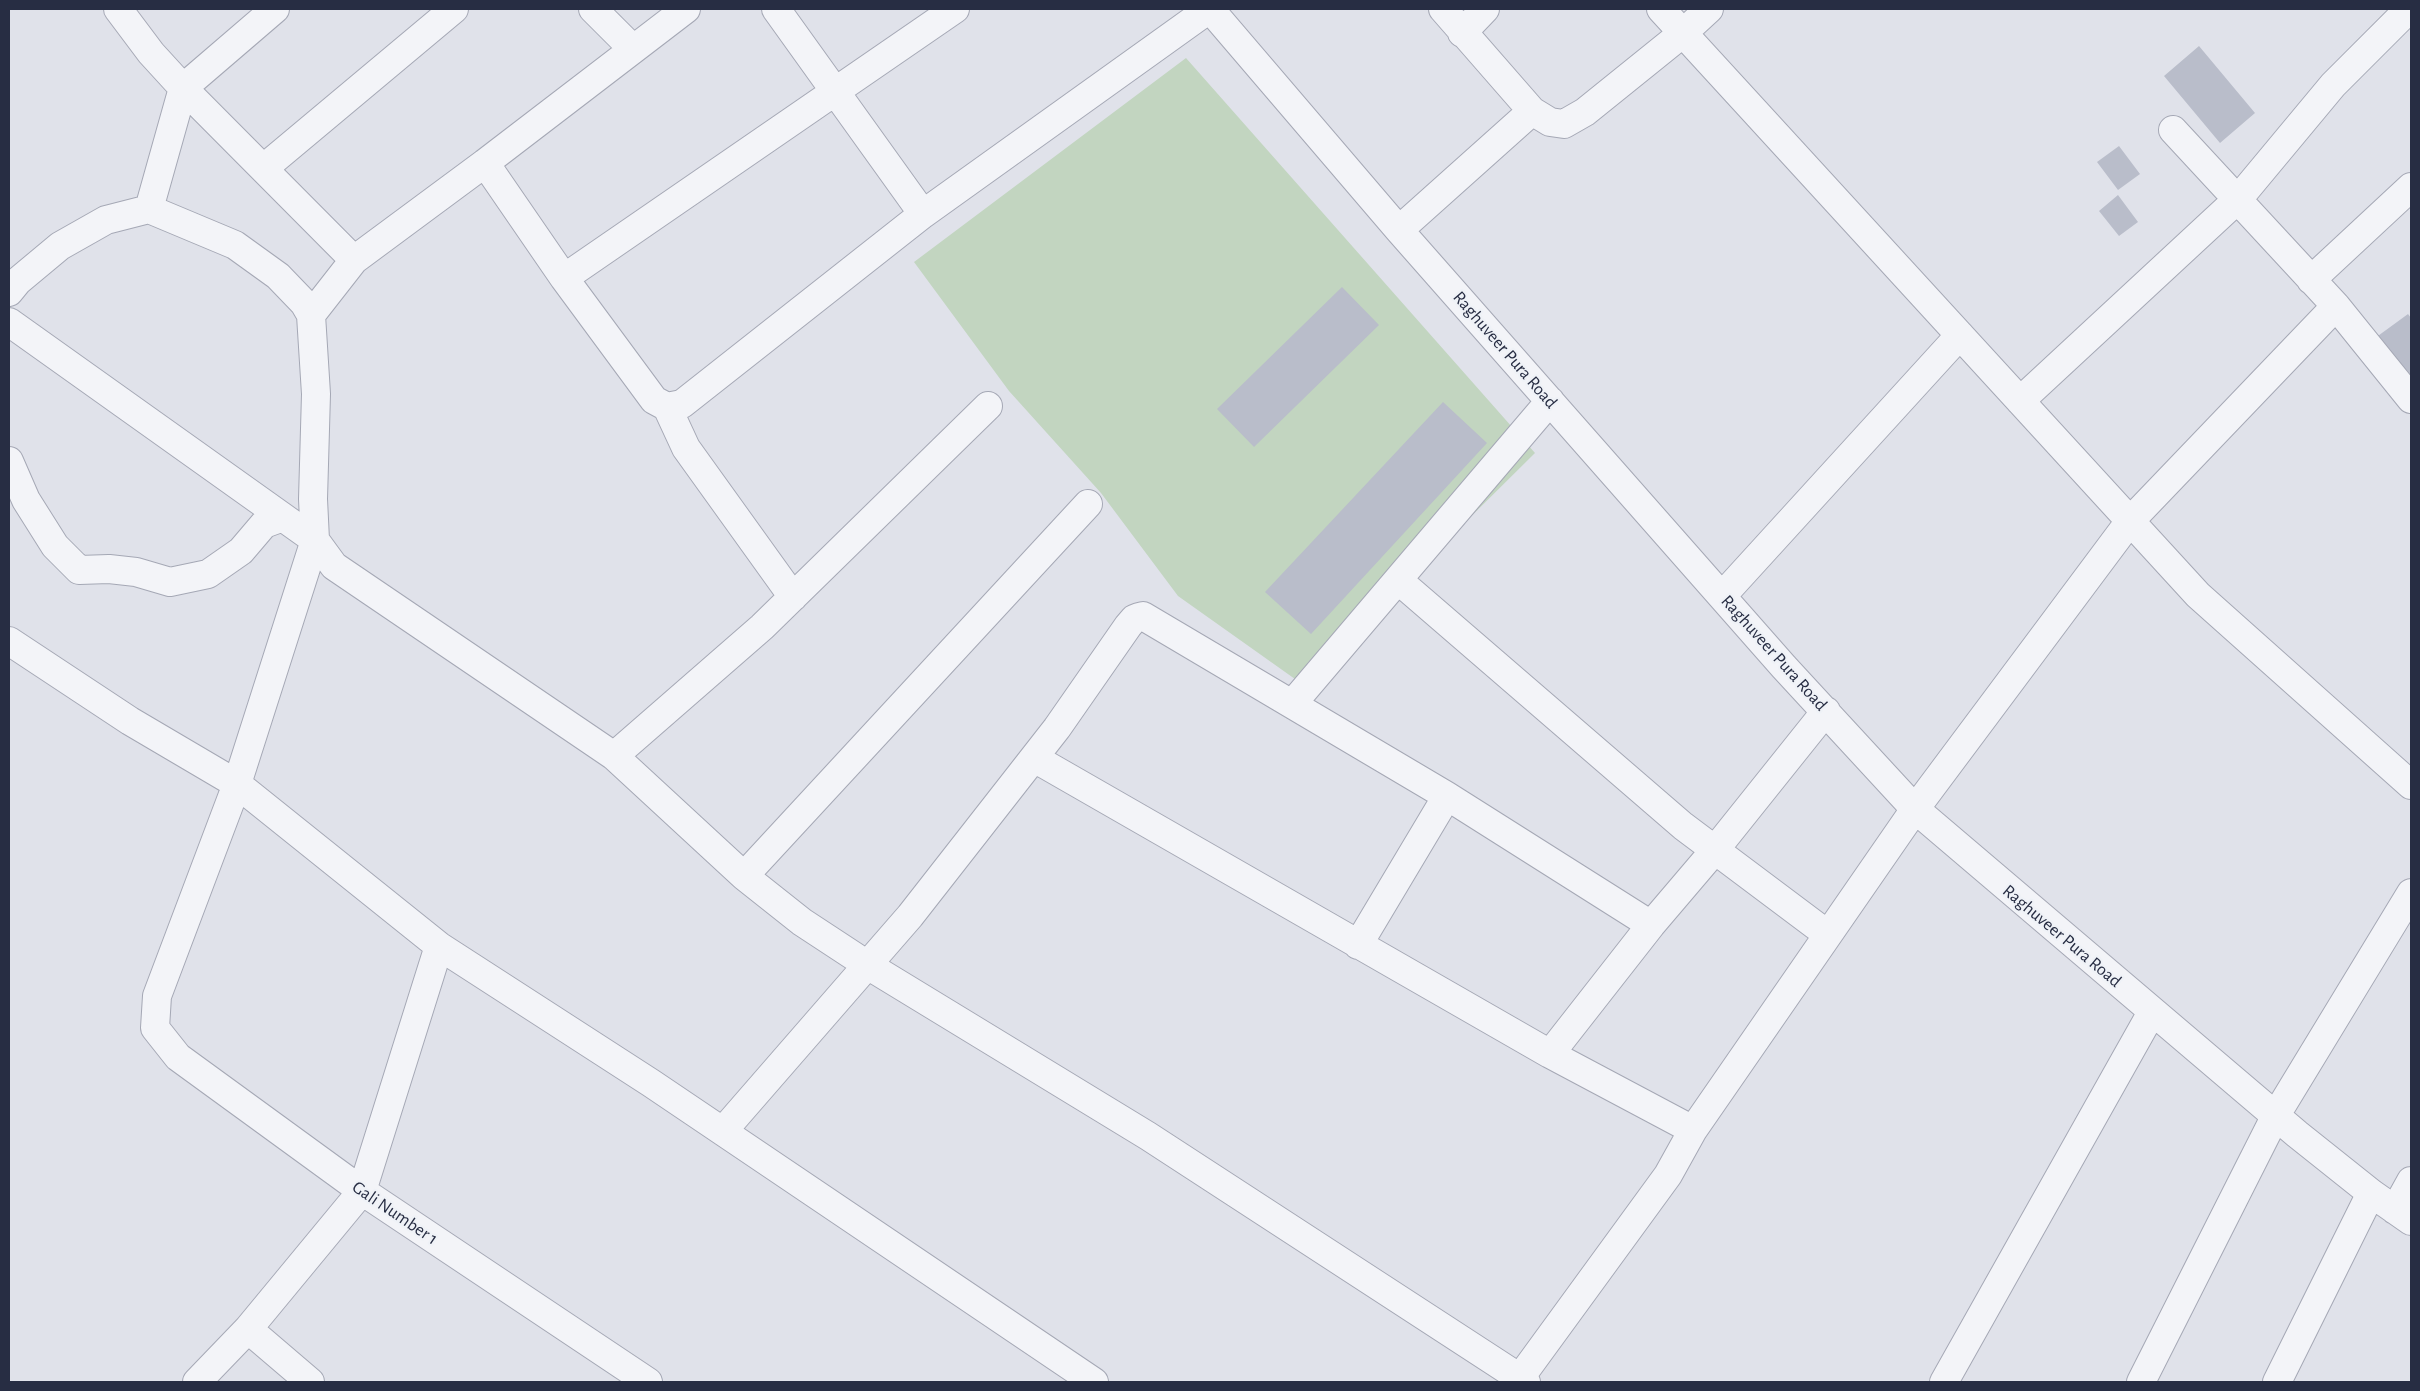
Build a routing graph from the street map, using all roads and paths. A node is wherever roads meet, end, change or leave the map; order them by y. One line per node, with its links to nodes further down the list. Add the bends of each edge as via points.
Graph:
1 (118, 9): 17 (street)
2 (276, 9): 17 (street)
3 (454, 9): 22 (street)
4 (593, 9): 16 (street)
5 (686, 9): 16 (street)
6 (776, 9): 18 (street)
7 (955, 9): 18 (street)
8 (1209, 9): 26 (street); 27 (street, Raghuveer Pura Road)
9 (1443, 9): 14 (street)
10 (1485, 9): 14 (street)
11 (1661, 9): 15 (street)
12 (1710, 9): 15 (street)
13 (2409, 9): 24 (street, via 2333,85)
14 (1462, 33): 19 (street)
15 (1684, 33): 19 (street, via 1585,112 1564,124 1550,122); 35 (street)
16 (633, 49): 21 (street)
17 (183, 88): 22 (street); 25 (street)
18 (834, 92): 26 (street); 29 (street)
19 (1532, 112): 27 (street)
20 (2173, 130): 24 (street)
21 (485, 163): 28 (street); 29 (street)
22 (264, 168): 28 (street)
23 (2411, 187): 30 (street)
24 (2239, 198): 30 (street); 38 (street)
25 (149, 209): 31 (street, via 106,220 60,246); 33 (street, via 235,245 278,276)
26 (923, 214): 40 (street, via 682,404)
27 (1398, 230): 37 (street, Raghuveer Pura Road)
28 (354, 260): 33 (street)
29 (564, 278): 40 (street, via 654,400)
30 (2311, 280): 32 (street)
31 (9, 292)
32 (2336, 306): 36 (street); 44 (street)
33 (311, 315): 45 (street, via 316,394 312,499)
34 (9, 322): 43 (street)
35 (1960, 335): 38 (street); 47 (street)
36 (2411, 399)
37 (1550, 401): 46 (street); 47 (street, Raghuveer Pura Road)
38 (2020, 401): 44 (street)
39 (988, 406): 48 (street)
40 (667, 407): 48 (street, via 686,448)
41 (9, 461): 43 (street, via 26,500 55,546 79,570 127,571 170,582 208,574 241,551 264,524)
42 (1088, 504): 59 (street)
43 (283, 517): 45 (street)
44 (2130, 521): 55 (street, via 2198,596); 57 (street)
45 (315, 540): 52 (street, via 334,566); 54 (street)
46 (1398, 580): 50 (street); 58 (street)
47 (1722, 596): 51 (street, Raghuveer Pura Road)
48 (793, 597): 52 (street)
49 (9, 641): 54 (street, via 130,721)
50 (1292, 703): 53 (street, via 1143,616 1128,626); 56 (street)
51 (1826, 711): 57 (street, Raghuveer Pura Road); 58 (street)
52 (614, 756): 59 (street)
53 (1034, 758): 63 (street); 65 (street)
54 (237, 784): 64 (street); 72 (street, Gali Number 1, via 157,996 155,1028 178,1056)
55 (2411, 785)
56 (1447, 796): 61 (street); 63 (street)
57 (1915, 809): 62 (street); 66 (street, Raghuveer Pura Road)
58 (1714, 850): 61 (street); 62 (street)
59 (744, 876): 65 (street, via 802,922)
60 (2411, 893): 68 (street)
61 (1651, 925): 67 (street)
62 (1827, 934): 69 (street)
63 (1358, 945): 67 (street)
64 (439, 946): 70 (street); 72 (street)
65 (869, 966): 70 (street); 76 (street, via 1148,1136)
66 (2152, 1012): 68 (street, Raghuveer Pura Road); 81 (street)
67 (1550, 1054): 69 (street)
68 (2276, 1116): 73 (street, Raghuveer Pura Road); 82 (street)
69 (1693, 1130): 76 (street, via 1668,1175)
70 (723, 1131): 80 (street)
71 (2411, 1181): 74 (street)
72 (362, 1191): 75 (street); 79 (street, Gali Number 1)
73 (2371, 1194): 74 (street, Raghuveer Pura Road); 83 (street)
74 (2403, 1215)
75 (248, 1329): 77 (street); 78 (street)
76 (1521, 1381)
77 (197, 1382)
78 (310, 1382)
79 (648, 1382)
80 (1094, 1382)
81 (1944, 1382)
82 (2141, 1382)
83 (2277, 1382)

